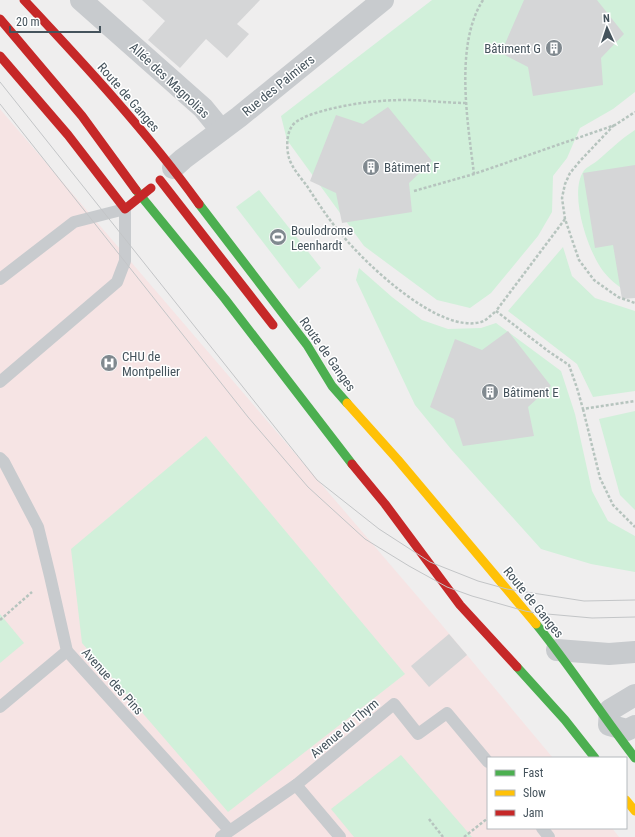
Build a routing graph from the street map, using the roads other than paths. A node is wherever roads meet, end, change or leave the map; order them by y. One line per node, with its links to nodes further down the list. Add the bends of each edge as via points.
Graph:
1 (24, 0): 7 (main road, Route de Ganges, via 71,50)
2 (82, 0): 6 (street, Allée des Magnolias, via 203,108)
3 (382, 0): 6 (street, Rue des Palmiers)
4 (0, 19): 8 (main road, via 82,116)
5 (0, 56): 9 (main road, via 71,139)
6 (221, 130): 7 (street, Rue des Palmiers)
7 (166, 174): 8 (main road); 11 (main road); 14 (main road, Route de Ganges, via 206,214 307,344)
8 (141, 197): 9 (main road); 23 (main road, via 225,299 460,604 565,720 587,740)
9 (125, 209): 10 (lane, via 74,222); 13 (lane, via 125,261 117,282)
10 (0, 279)
11 (279, 333)
12 (305, 361): 14 (main road)
13 (0, 382)
14 (332, 386): 16 (main road, Route de Ganges, via 398,460)
15 (0, 458): 17 (lane, Avenue des Pins, via 38,527)
16 (557, 650): 18 (street, via 609,654); 22 (main road, Route de Ganges)
17 (66, 651): 20 (lane); 30 (lane, Avenue des Pins)
18 (635, 652)
19 (635, 695): 22 (street, via 610,710)
20 (0, 707)
21 (635, 726): 22 (street, via 627,730)
22 (605, 727): 24 (main road, Route de Ganges)
23 (594, 757)
24 (635, 758)
25 (487, 761): 26 (lane, Avenue du Thym, via 447,713 418,734 394,704)
26 (296, 786): 30 (lane, Avenue du Thym); 31 (lane)
27 (627, 801): 28 (main road)
28 (635, 811)
29 (543, 829): 32 (lane)
30 (225, 834)
31 (340, 837)
32 (549, 837)

